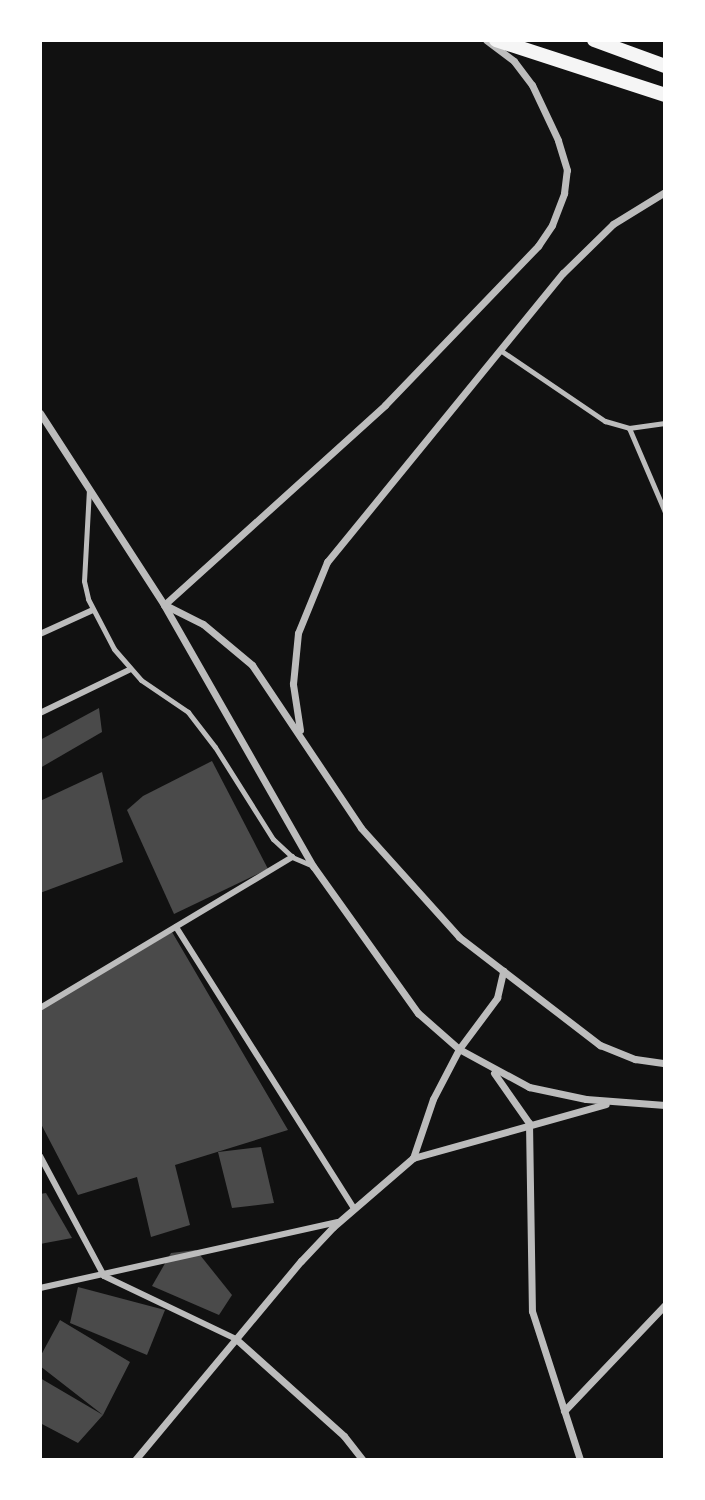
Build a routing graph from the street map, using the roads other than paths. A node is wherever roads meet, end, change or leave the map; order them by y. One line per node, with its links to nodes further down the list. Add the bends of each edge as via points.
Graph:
1 (486, 40): 13 (street, via 520,69 558,141 567,170 565,193 552,225 538,246 385,405)
2 (496, 40): 5 (main road)
3 (594, 40): 4 (main road)
4 (665, 66)
5 (665, 95)
6 (665, 192): 7 (street, via 613,224 587,247)
7 (500, 350): 10 (lane, via 605,421); 18 (street, via 342,542 315,584 294,658)
8 (40, 413): 11 (street)
9 (665, 423): 10 (lane)
10 (629, 428): 12 (lane)
11 (89, 489): 13 (street); 14 (lane, via 84,581)
12 (665, 512)
13 (164, 605): 18 (street, via 203,624 237,650); 20 (street)
14 (93, 610): 15 (street); 16 (lane)
15 (40, 634)
16 (129, 670): 17 (street); 19 (lane, via 188,712 273,839)
17 (40, 713)
18 (301, 734): 22 (street, via 333,788 391,866 459,937)
19 (292, 857): 20 (lane); 21 (street)
20 (313, 866): 24 (street, via 418,1013)
21 (176, 927): 23 (street); 32 (street)
22 (503, 971): 24 (street, via 497,998); 25 (street, via 600,1045 635,1059)
23 (40, 1008)
24 (459, 1049): 26 (street); 31 (street, via 433,1099)
25 (665, 1063)
26 (493, 1071): 27 (street, via 529,1087); 29 (street)
27 (616, 1101): 28 (street); 29 (street)
28 (665, 1104)
29 (529, 1123): 31 (street); 38 (street, via 532,1311)
30 (40, 1156): 34 (street)
31 (414, 1158): 32 (street)
32 (354, 1209): 33 (street)
33 (340, 1222): 34 (street); 37 (street)
34 (104, 1276): 35 (street); 37 (street)
35 (40, 1288)
36 (665, 1305): 38 (street)
37 (236, 1339): 39 (street); 40 (street, via 344,1436)
38 (564, 1411): 41 (street)
39 (135, 1460)
40 (363, 1460)
41 (580, 1460)

